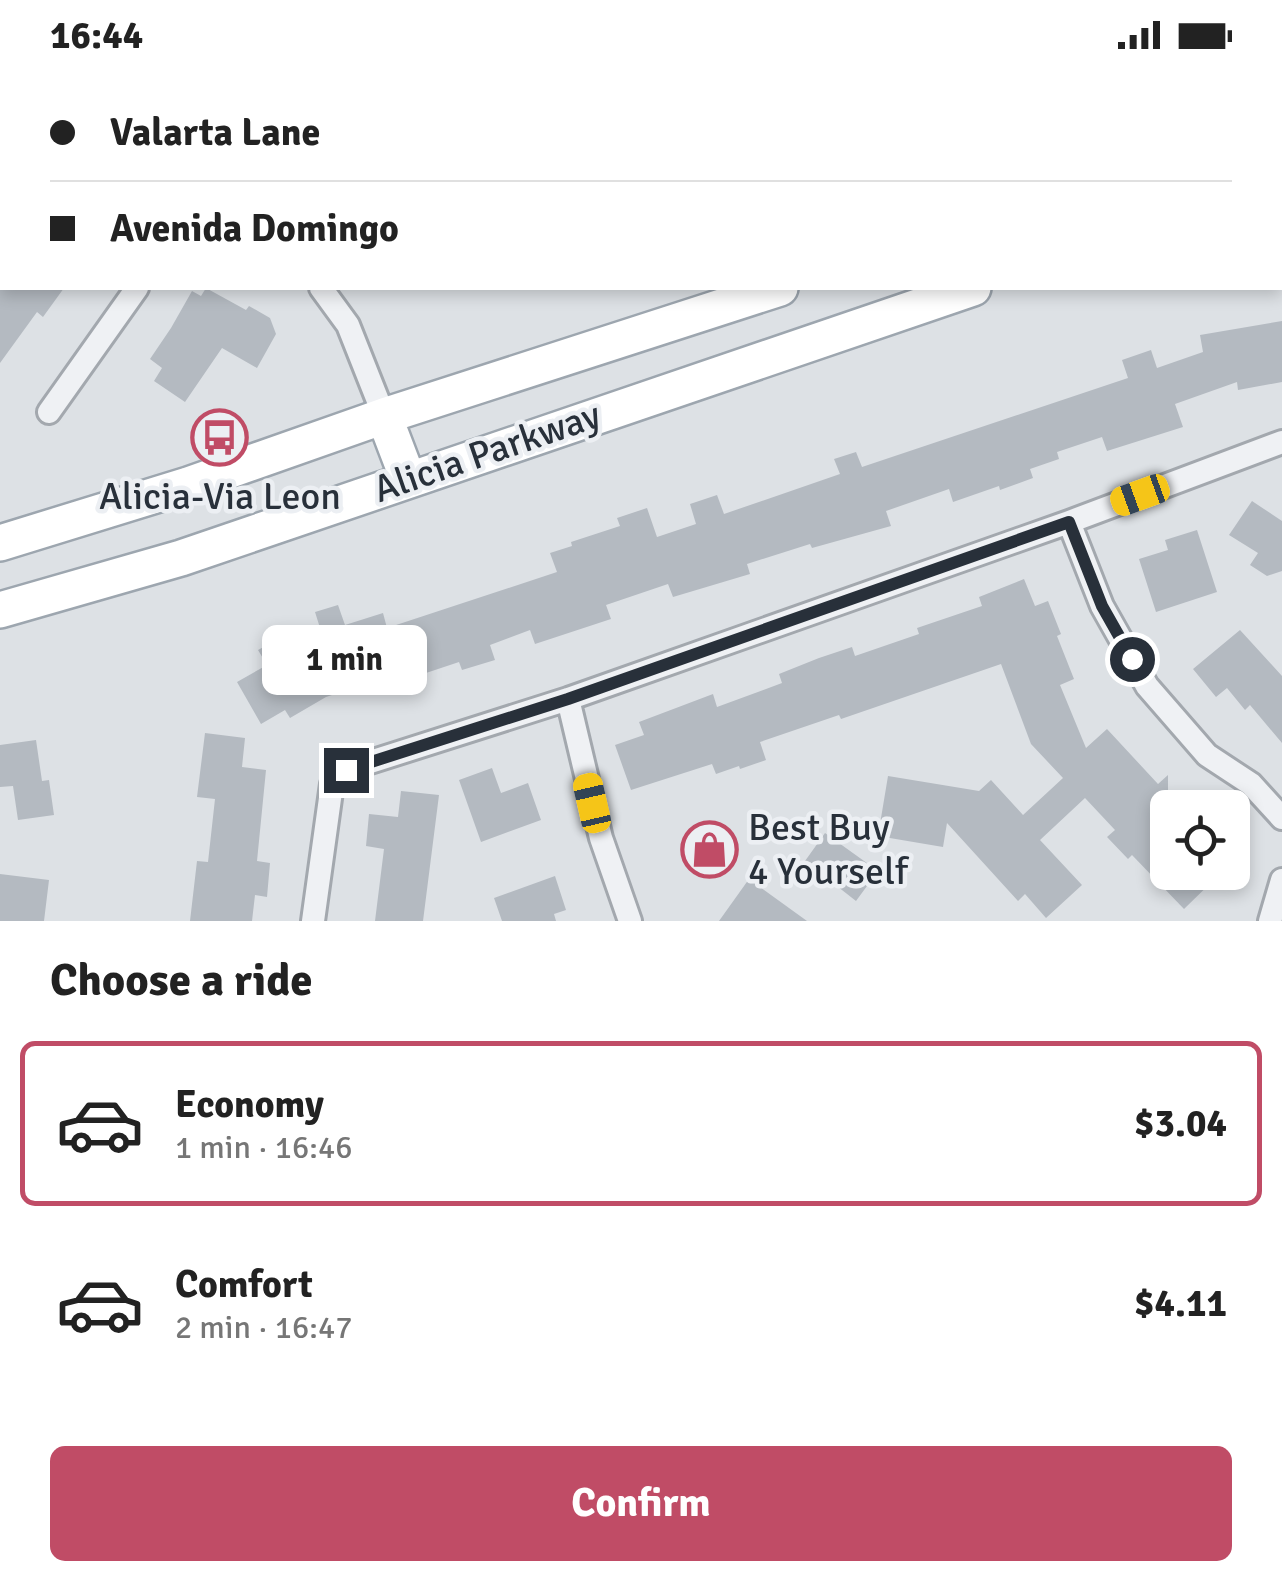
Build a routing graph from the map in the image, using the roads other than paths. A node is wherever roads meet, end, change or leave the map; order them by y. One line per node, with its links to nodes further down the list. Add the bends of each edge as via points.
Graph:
1 (136, 290): 5 (street)
2 (322, 290): 6 (street, via 348,325)
3 (774, 290): 6 (main road, Alicia Parkway)
4 (967, 290): 8 (main road, Alicia Parkway)
5 (49, 412)
6 (384, 416): 8 (main road); 10 (main road, Alicia Parkway)
7 (1282, 442): 9 (street)
8 (408, 479): 11 (main road, Alicia Parkway, via 181,558)
9 (1069, 522): 12 (street); 13 (street, via 1102,606 1147,686 1208,756 1251,784)
10 (0, 543)
11 (0, 610)
12 (568, 699): 15 (street, via 346,770 332,784); 16 (street, via 601,838)
13 (1282, 818)
14 (1282, 880): 17 (street)
15 (314, 921)
16 (630, 921)
17 (1270, 921)

